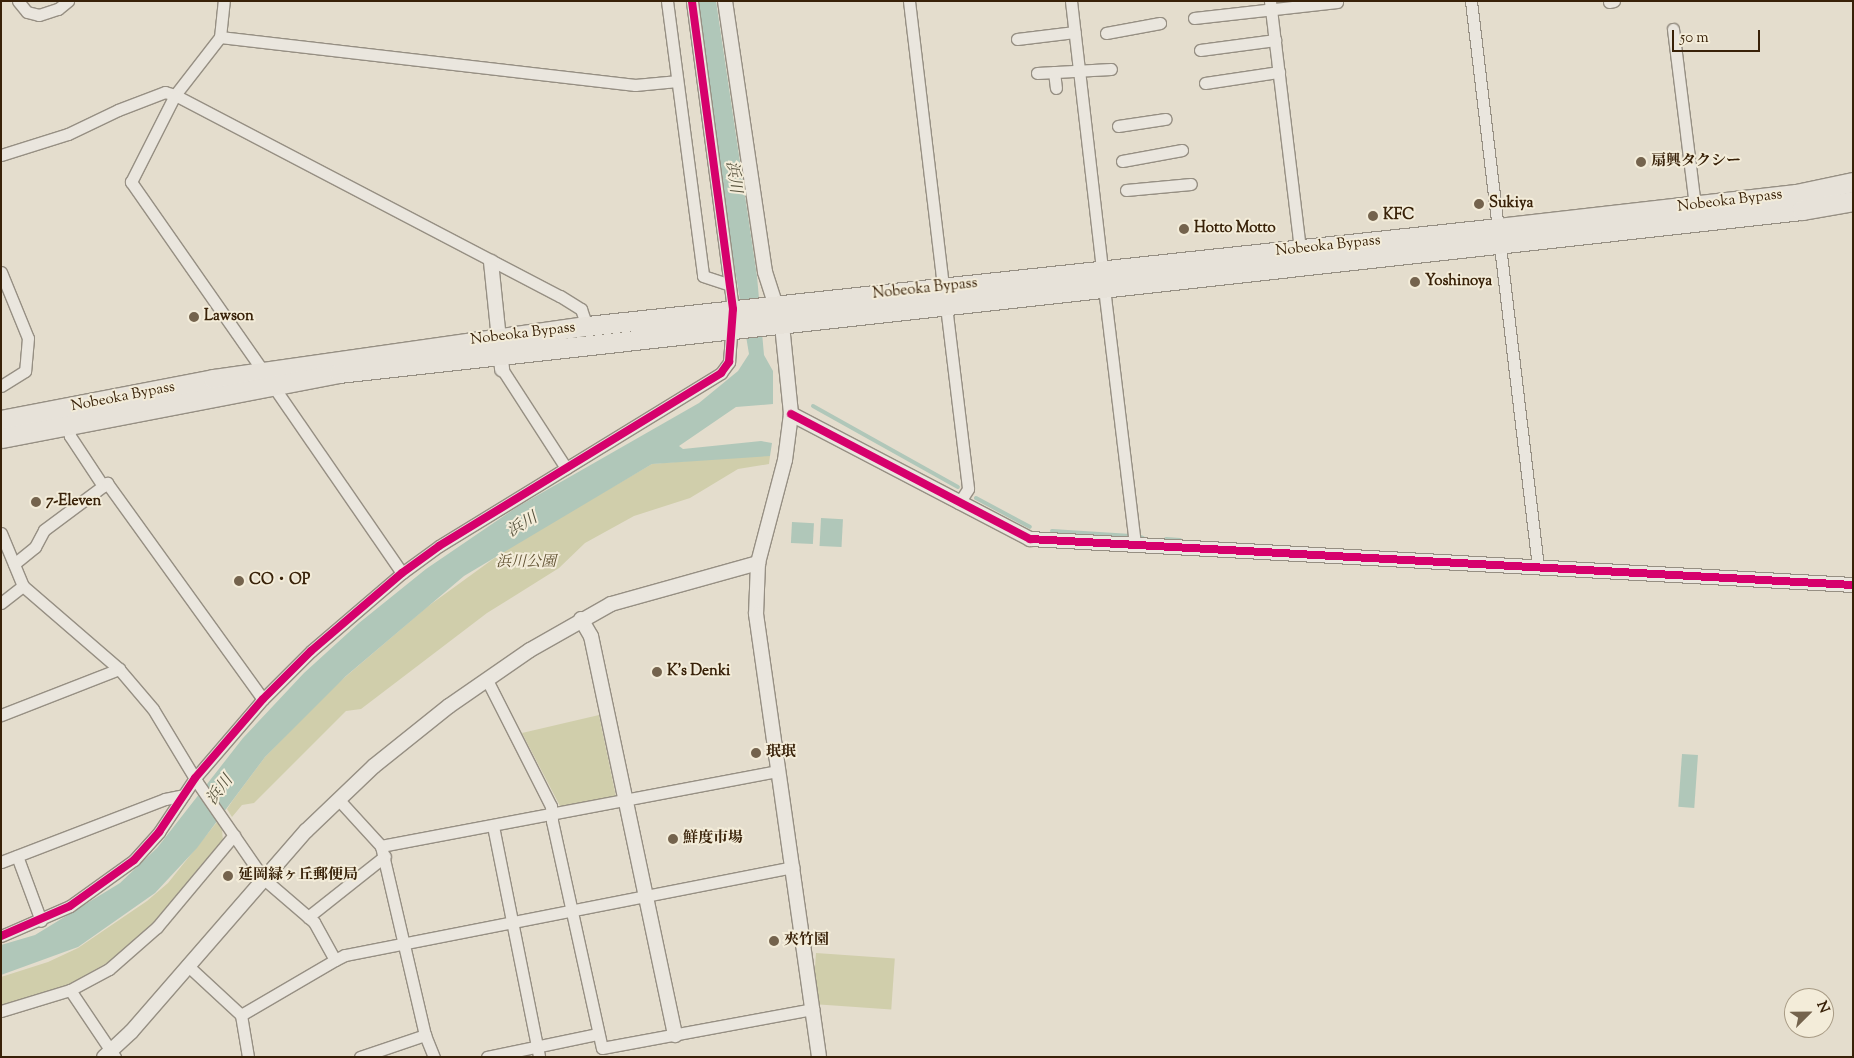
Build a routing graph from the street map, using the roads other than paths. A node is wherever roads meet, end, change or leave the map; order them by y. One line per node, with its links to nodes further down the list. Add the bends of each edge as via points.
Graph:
1 (18, 1): 12 (street, via 27,12 39,15)
2 (224, 1): 19 (street)
3 (667, 1): 28 (street)
4 (692, 1): 47 (street)
5 (725, 1): 49 (street)
6 (909, 1): 48 (street)
7 (1071, 1): 17 (street)
8 (1471, 1): 42 (street)
9 (1614, 1): 11 (street)
10 (1337, 2): 13 (street)
11 (1609, 2)
12 (72, 3)
13 (1270, 5): 14 (street); 21 (street)
14 (1194, 18)
15 (1160, 23): 18 (street)
16 (1674, 29): 41 (street)
17 (1075, 32): 20 (street); 24 (street)
18 (1106, 33)
19 (220, 37): 28 (street, via 635,85); 31 (street)
20 (1017, 38)
21 (1275, 40): 22 (street); 26 (street)
22 (1200, 50)
23 (1110, 69): 24 (street)
24 (1079, 70): 25 (street); 46 (street)
25 (1054, 72): 27 (street); 30 (street)
26 (1279, 72): 29 (street); 43 (street)
27 (1037, 73)
28 (677, 81): 47 (street, via 703,276)
29 (1205, 83)
30 (1056, 88)
31 (175, 95): 35 (street, via 165,92 68,134); 44 (street); 56 (street, via 131,182)
32 (1165, 119): 33 (street)
33 (1118, 126)
34 (1182, 150): 36 (street)
35 (1, 156)
36 (1122, 161)
37 (1853, 182): 41 (highway, Nobeoka Bypass, via 1796,194)
38 (1191, 184): 39 (street)
39 (1126, 190)
40 (1853, 201): 42 (highway, Nobeoka Bypass, via 1802,210)
41 (1695, 205): 42 (highway, Nobeoka Bypass)
42 (1498, 236): 43 (highway, Nobeoka Bypass); 46 (highway, Nobeoka Bypass); 69 (street)
43 (1300, 249): 46 (highway, Nobeoka Bypass)
44 (491, 262): 52 (street, via 581,309); 55 (street)
45 (1, 272): 57 (street, via 28,338 25,371)
46 (1103, 279): 48 (highway, Nobeoka Bypass); 50 (highway, Nobeoka Bypass); 66 (street)
47 (730, 285): 51 (street)
48 (943, 287): 49 (highway, Nobeoka Bypass)
49 (769, 305): 51 (highway, Nobeoka Bypass); 53 (street)
50 (946, 306): 53 (highway, Nobeoka Bypass); 64 (street, via 968,489)
51 (735, 309): 52 (highway, Nobeoka Bypass); 54 (street)
52 (588, 326): 55 (highway, Nobeoka Bypass)
53 (774, 326): 54 (highway, Nobeoka Bypass); 58 (street)
54 (737, 330): 55 (highway, Nobeoka Bypass); 62 (street, via 729,362 721,373)
55 (501, 354): 56 (highway, Nobeoka Bypass); 62 (street)
56 (268, 378): 59 (highway, Nobeoka Bypass); 60 (highway, Nobeoka Bypass); 70 (street)
57 (1, 386)
58 (792, 414): 64 (street); 67 (street, via 785,460)
59 (1, 420)
60 (68, 424): 61 (highway, Nobeoka Bypass); 63 (street, via 70,436)
61 (1, 438)
62 (566, 468): 70 (street)
63 (103, 486): 68 (street, via 44,530 35,547); 77 (street, via 107,483)
64 (959, 503): 66 (street, via 1030,539)
65 (1, 533): 68 (street)
66 (1135, 544): 69 (street)
67 (758, 563): 74 (street, via 642,593); 79 (street, via 756,614)
68 (14, 564): 72 (street)
69 (1538, 567): 71 (street)
70 (402, 573): 77 (street, via 311,651)
71 (1853, 584)
72 (23, 586): 73 (street); 75 (street)
73 (1, 603)
74 (581, 619): 76 (street); 83 (street, via 591,636)
75 (119, 669): 78 (street); 80 (street, via 154,709)
76 (487, 680): 82 (street, via 406,740); 84 (street)
77 (263, 699): 80 (street)
78 (1, 715)
79 (778, 771): 83 (street); 90 (street)
80 (196, 780): 81 (street); 86 (street)
81 (184, 795): 88 (street, via 165,799); 95 (street, via 159,832 134,860 101,885)
82 (338, 799): 87 (street); 91 (street)
83 (626, 800): 84 (street); 92 (street)
84 (553, 814): 85 (street); 93 (street)
85 (493, 826): 87 (street); 96 (street)
86 (234, 835): 91 (street); 101 (street, via 157,926 109,969)
87 (383, 851): 94 (street); 98 (street)
88 (17, 856): 89 (street); 95 (street)
89 (1, 862)
90 (792, 867): 92 (street); 102 (street)
91 (264, 879): 94 (street); 100 (street)
92 (647, 896): 93 (street); 107 (street)
93 (571, 912): 96 (street); 105 (street)
94 (308, 917): 99 (street)
95 (42, 921): 97 (street)
96 (510, 921): 98 (street); 108 (street)
97 (1, 936)
98 (406, 943): 99 (street, via 345,955); 106 (street)
99 (335, 960): 104 (street)
100 (188, 965): 104 (street); 110 (street)
101 (70, 990): 103 (street); 110 (street)
102 (813, 1009): 107 (street); 115 (street)
103 (1, 1011)
104 (241, 1015): 111 (street)
105 (597, 1034): 108 (street); 109 (street)
106 (425, 1035): 112 (street); 113 (street)
107 (675, 1035): 109 (street)
108 (537, 1051): 114 (street)
109 (603, 1052)
110 (110, 1055)
111 (248, 1057)
112 (360, 1057)
113 (434, 1057)
114 (487, 1057)
115 (819, 1057)

